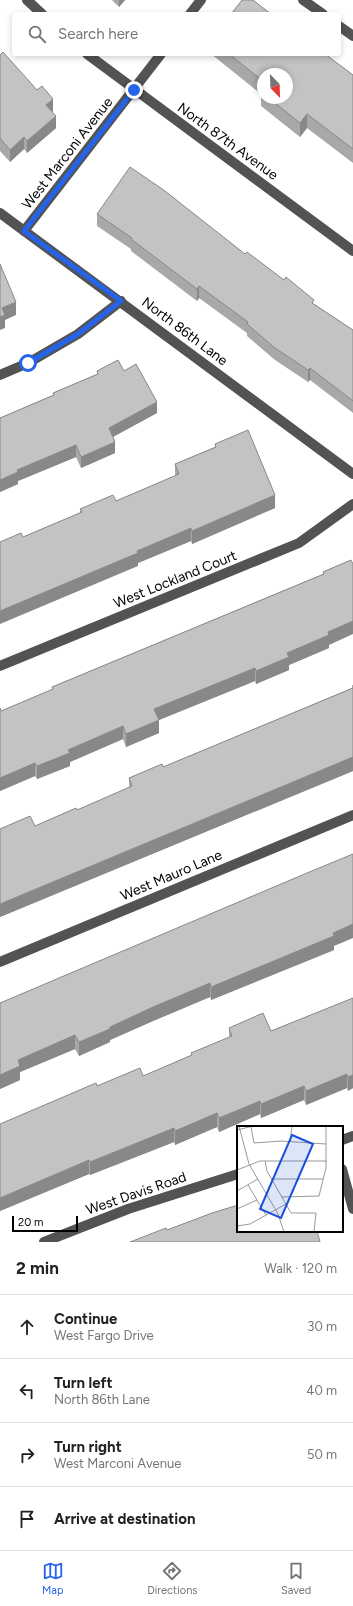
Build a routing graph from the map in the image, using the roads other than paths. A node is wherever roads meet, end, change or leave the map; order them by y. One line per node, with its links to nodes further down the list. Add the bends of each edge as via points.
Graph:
1 (27, 0): 4 (street)
2 (201, 0): 5 (street)
3 (303, 0): 6 (street)
4 (40, 12)
5 (192, 12)
6 (319, 12)
7 (341, 27): 8 (street)
8 (353, 36)
9 (90, 56): 11 (street, North 87th Avenue)
10 (160, 56): 11 (street, West Marconi Avenue)
11 (134, 90): 13 (street, West Marconi Avenue); 14 (street, North 87th Avenue)
12 (0, 213): 13 (street, North 86th Lane)
13 (24, 231): 15 (street, North 86th Lane)
14 (353, 251)
15 (121, 301): 16 (street, via 78,334 28,363); 17 (street, North 86th Lane)
16 (0, 375)
17 (353, 474)
18 (353, 504): 19 (street, West Lockland Court, via 298,543)
19 (0, 666)
20 (353, 815): 21 (street, West Mauro Lane)
21 (0, 962)
22 (353, 1136): 23 (street)
23 (343, 1140)
24 (343, 1173): 26 (street)
25 (237, 1174): 27 (street, West Davis Road, via 128,1209)
26 (353, 1209)
27 (44, 1242)

